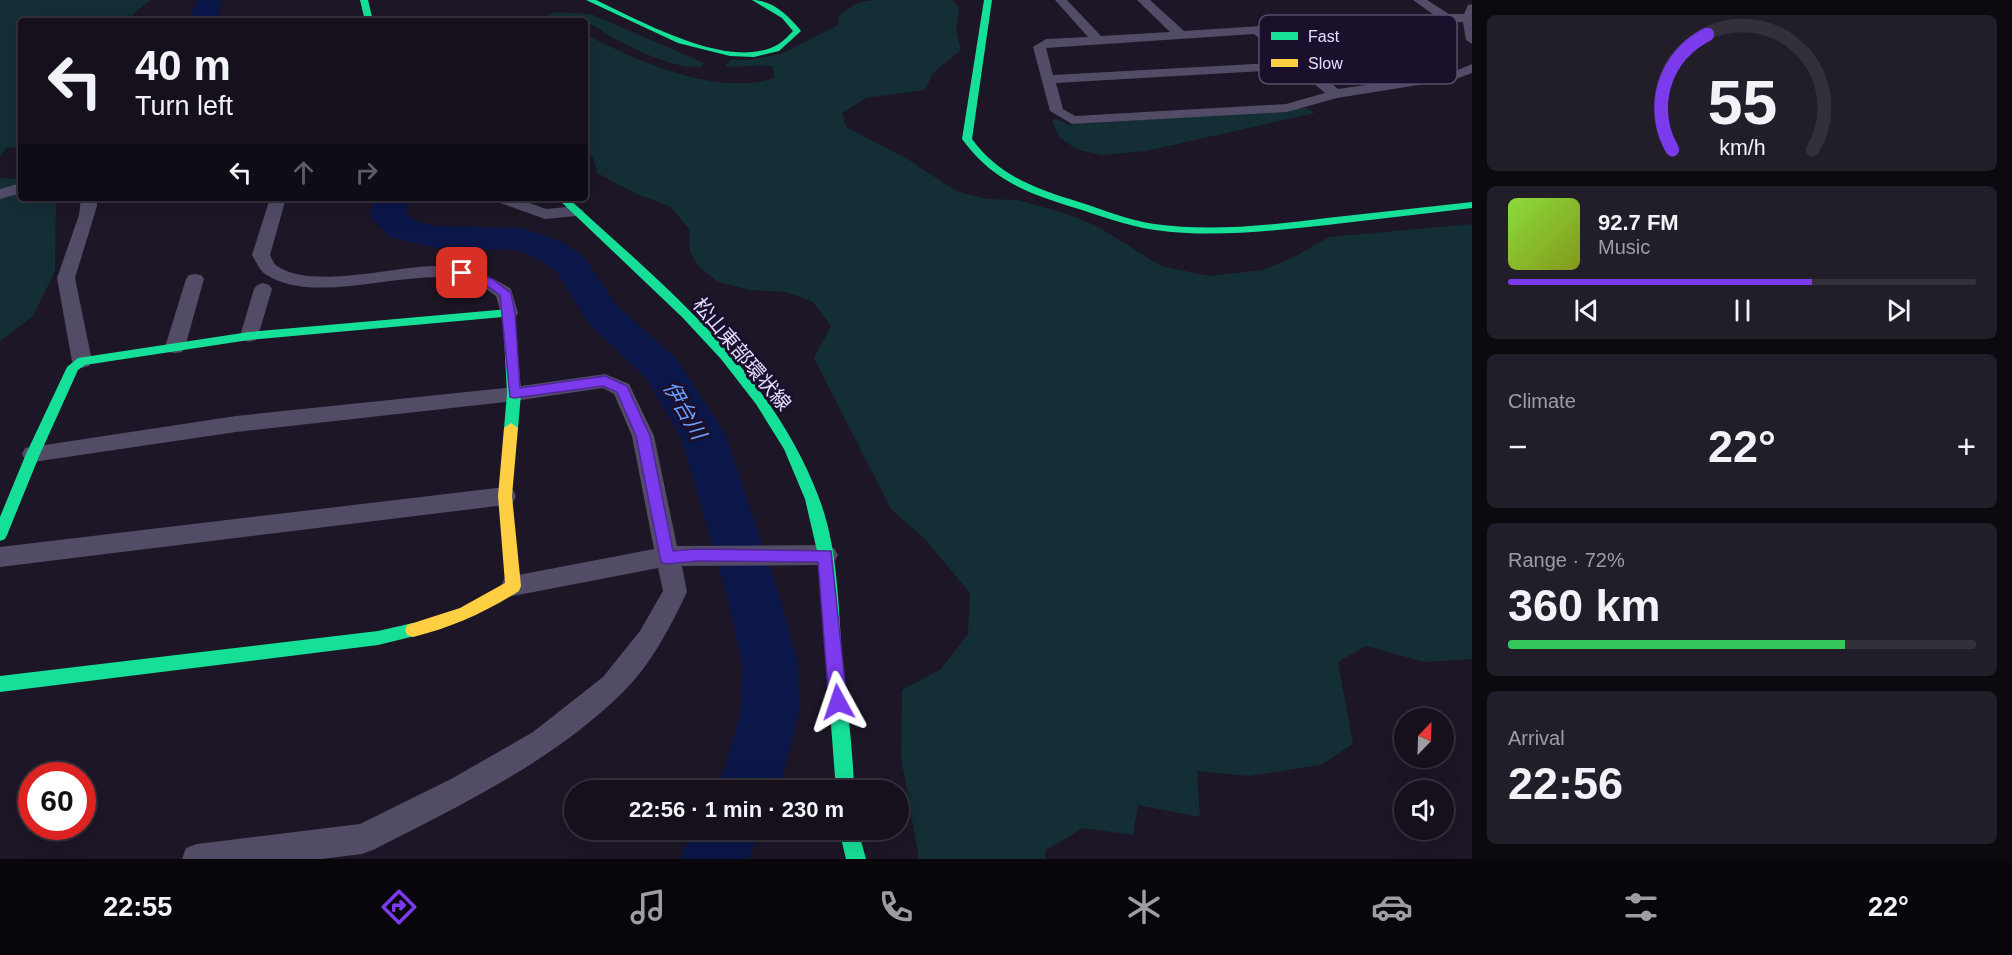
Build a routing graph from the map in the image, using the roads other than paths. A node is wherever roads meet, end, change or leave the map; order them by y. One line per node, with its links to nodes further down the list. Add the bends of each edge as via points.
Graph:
1 (363, 0): 11 (street)
2 (590, 0): 3 (street, via 701,49 736,55 771,51 784,45 796,32 794,24 778,10)
3 (756, 0)
4 (988, 0): 29 (street, via 967,139 991,170 1010,182 1153,226 1196,230 1249,230)
5 (1061, 0): 14 (street)
6 (1163, 0): 8 (street)
7 (1419, 0): 10 (street)
8 (1143, 1): 13 (street)
9 (1471, 13): 15 (street)
10 (1442, 15)
11 (368, 18)
12 (1257, 30): 13 (street)
13 (1180, 34): 14 (street)
14 (1098, 40): 19 (street, via 1047,43 1039,47)
15 (1472, 40)
16 (1259, 67): 19 (street)
17 (1472, 68): 18 (street)
18 (1457, 75)
19 (1049, 80): 22 (street, via 1057,111 1072,120 1287,108)
20 (1322, 84): 22 (street)
21 (1399, 84): 22 (street)
22 (1335, 94)
23 (18, 189): 24 (street)
24 (0, 194)
25 (90, 201): 36 (street, via 91,207 66,279)
26 (277, 201): 33 (street, via 261,255 270,269 290,278 320,282 429,271 462,273 488,281 505,293)
27 (509, 201): 30 (street, via 545,214)
28 (565, 201): 30 (street, 松山東部環状線)
29 (1472, 205)
30 (576, 212): 41 (street, 松山東部環状線, via 673,303 756,395 784,436 806,481)
31 (195, 279): 35 (street)
32 (263, 289): 34 (street)
33 (509, 313): 34 (street); 37 (street)
34 (249, 336): 35 (street)
35 (175, 347): 36 (street)
36 (82, 360): 38 (street, via 73,367)
37 (514, 394): 38 (street, via 236,424); 39 (street); 43 (street, via 605,381 622,389 643,436)
38 (33, 454): 40 (street)
39 (505, 496): 42 (street); 44 (street)
40 (0, 535)
41 (826, 555): 43 (street); 46 (street, 松山東部環状線)
42 (0, 557)
43 (666, 557): 44 (street); 49 (street, via 675,592 649,639 612,686 543,741 463,788 362,839)
44 (513, 586): 45 (street, via 484,605 438,625 378,638)
45 (0, 684)
46 (845, 780)
47 (842, 840): 50 (street)
48 (851, 840): 51 (street)
49 (198, 859)
50 (828, 859)
51 (856, 859)

